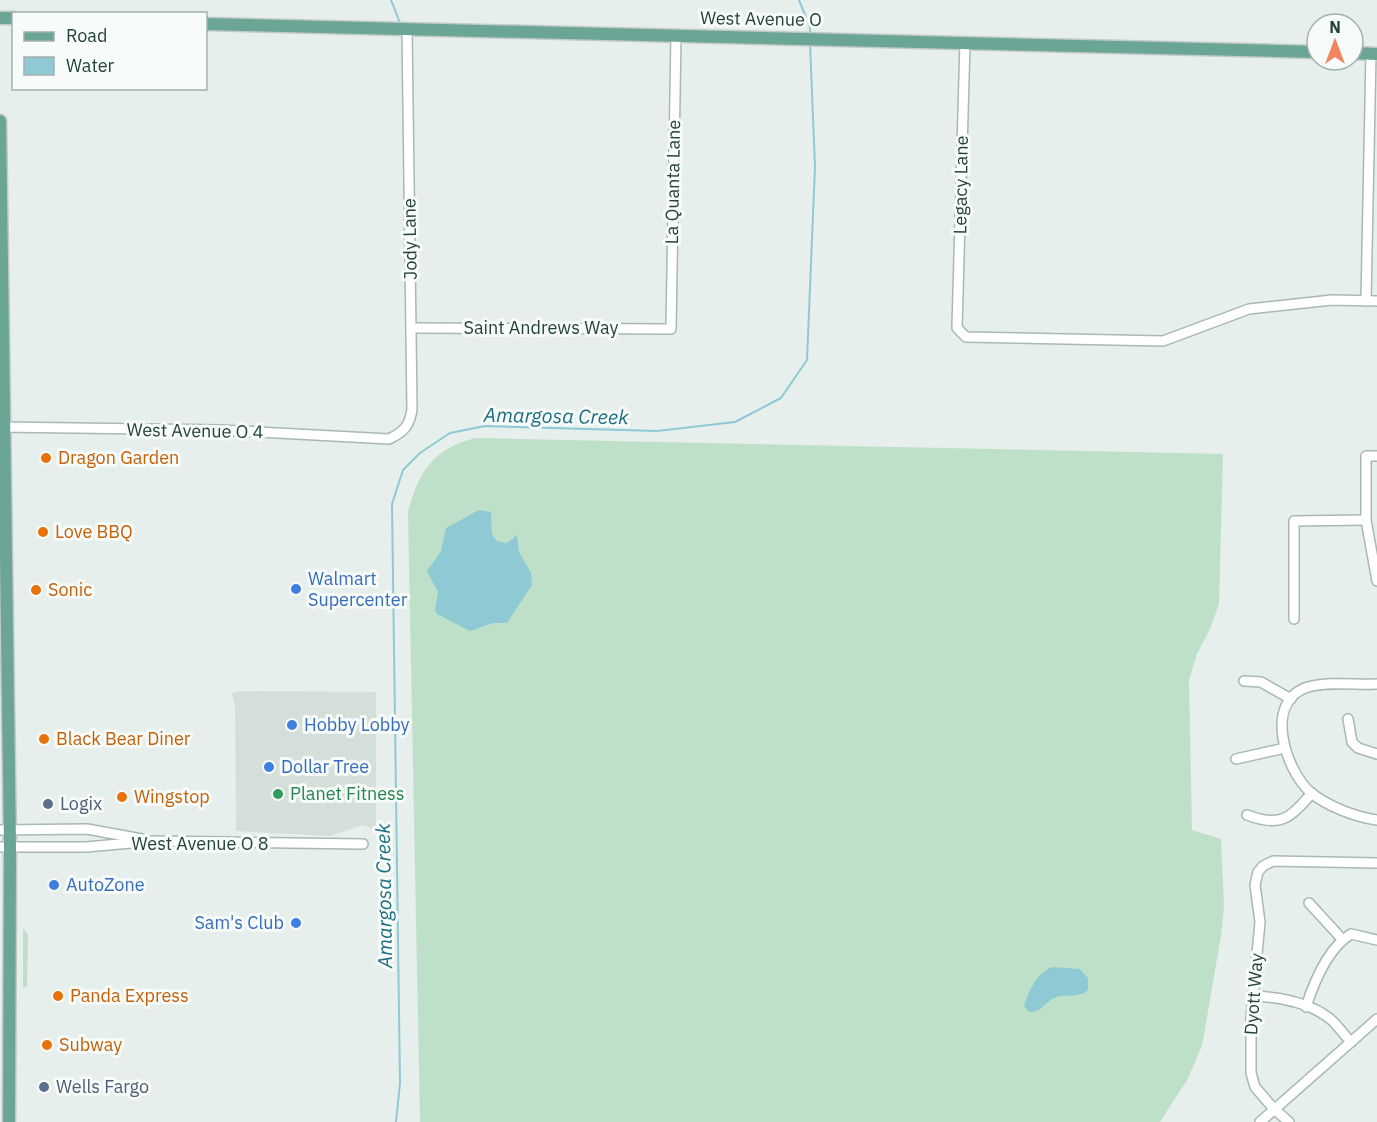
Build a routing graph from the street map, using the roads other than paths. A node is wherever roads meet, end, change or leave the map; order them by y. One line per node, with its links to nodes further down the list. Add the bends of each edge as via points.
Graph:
1 (207, 24): 2 (main road, West Avenue O)
2 (407, 29): 3 (main road, West Avenue O); 10 (street, Jody Lane)
3 (676, 36): 4 (main road, West Avenue O); 11 (street, La Quanta Lane)
4 (965, 42): 5 (main road, West Avenue O); 8 (street, Legacy Lane, via 957,328 966,337 1162,341 1249,309 1332,300)
5 (1305, 52)
6 (1374, 54): 8 (street)
7 (0, 121): 12 (main road)
8 (1366, 301): 9 (street)
9 (1377, 301)
10 (411, 328): 11 (street, Saint Andrews Way); 13 (street, Jody Lane, via 410,420 405,430)
11 (671, 328)
12 (3, 427): 13 (street, West Avenue O 4, via 221,430); 18 (main road)
13 (389, 439)
14 (1377, 456): 15 (street, via 1366,456)
15 (1366, 520): 16 (street); 17 (street, via 1294,521)
16 (1377, 581)
17 (1294, 619)
18 (3, 624): 29 (main road)
19 (1244, 681): 21 (street, via 1261,682)
20 (1377, 684): 21 (street, via 1309,687)
21 (1291, 699): 23 (street, via 1283,726)
22 (1348, 719): 24 (street, via 1352,742)
23 (1285, 748): 25 (street); 26 (street, via 1299,781)
24 (1377, 754)
25 (1236, 759)
26 (1312, 793): 27 (street, via 1281,821); 28 (street, via 1328,804)
27 (1247, 815)
28 (1377, 820)
29 (5, 830): 30 (street, via 87,829); 32 (main road)
30 (153, 841): 31 (street, West Avenue O 8); 32 (street, West Avenue O 8, via 86,847)
31 (363, 844)
32 (5, 847): 39 (main road)
33 (1377, 863): 37 (street, Dyott Way, via 1273,861 1263,866 1255,885 1260,922)
34 (1309, 903): 35 (street)
35 (1342, 939): 36 (street, via 1351,934); 38 (street, via 1312,988)
36 (1377, 940)
37 (1253, 996): 38 (street, via 1276,997); 42 (street, Dyott Way, via 1251,1073 1255,1087)
38 (1306, 1007): 41 (street, via 1329,1018)
39 (4, 1018): 43 (main road)
40 (1377, 1019): 41 (street)
41 (1351, 1042): 42 (street)
42 (1274, 1109): 44 (street); 45 (street, Dyott Way)
43 (9, 1122)
44 (1260, 1122)
45 (1289, 1122)

